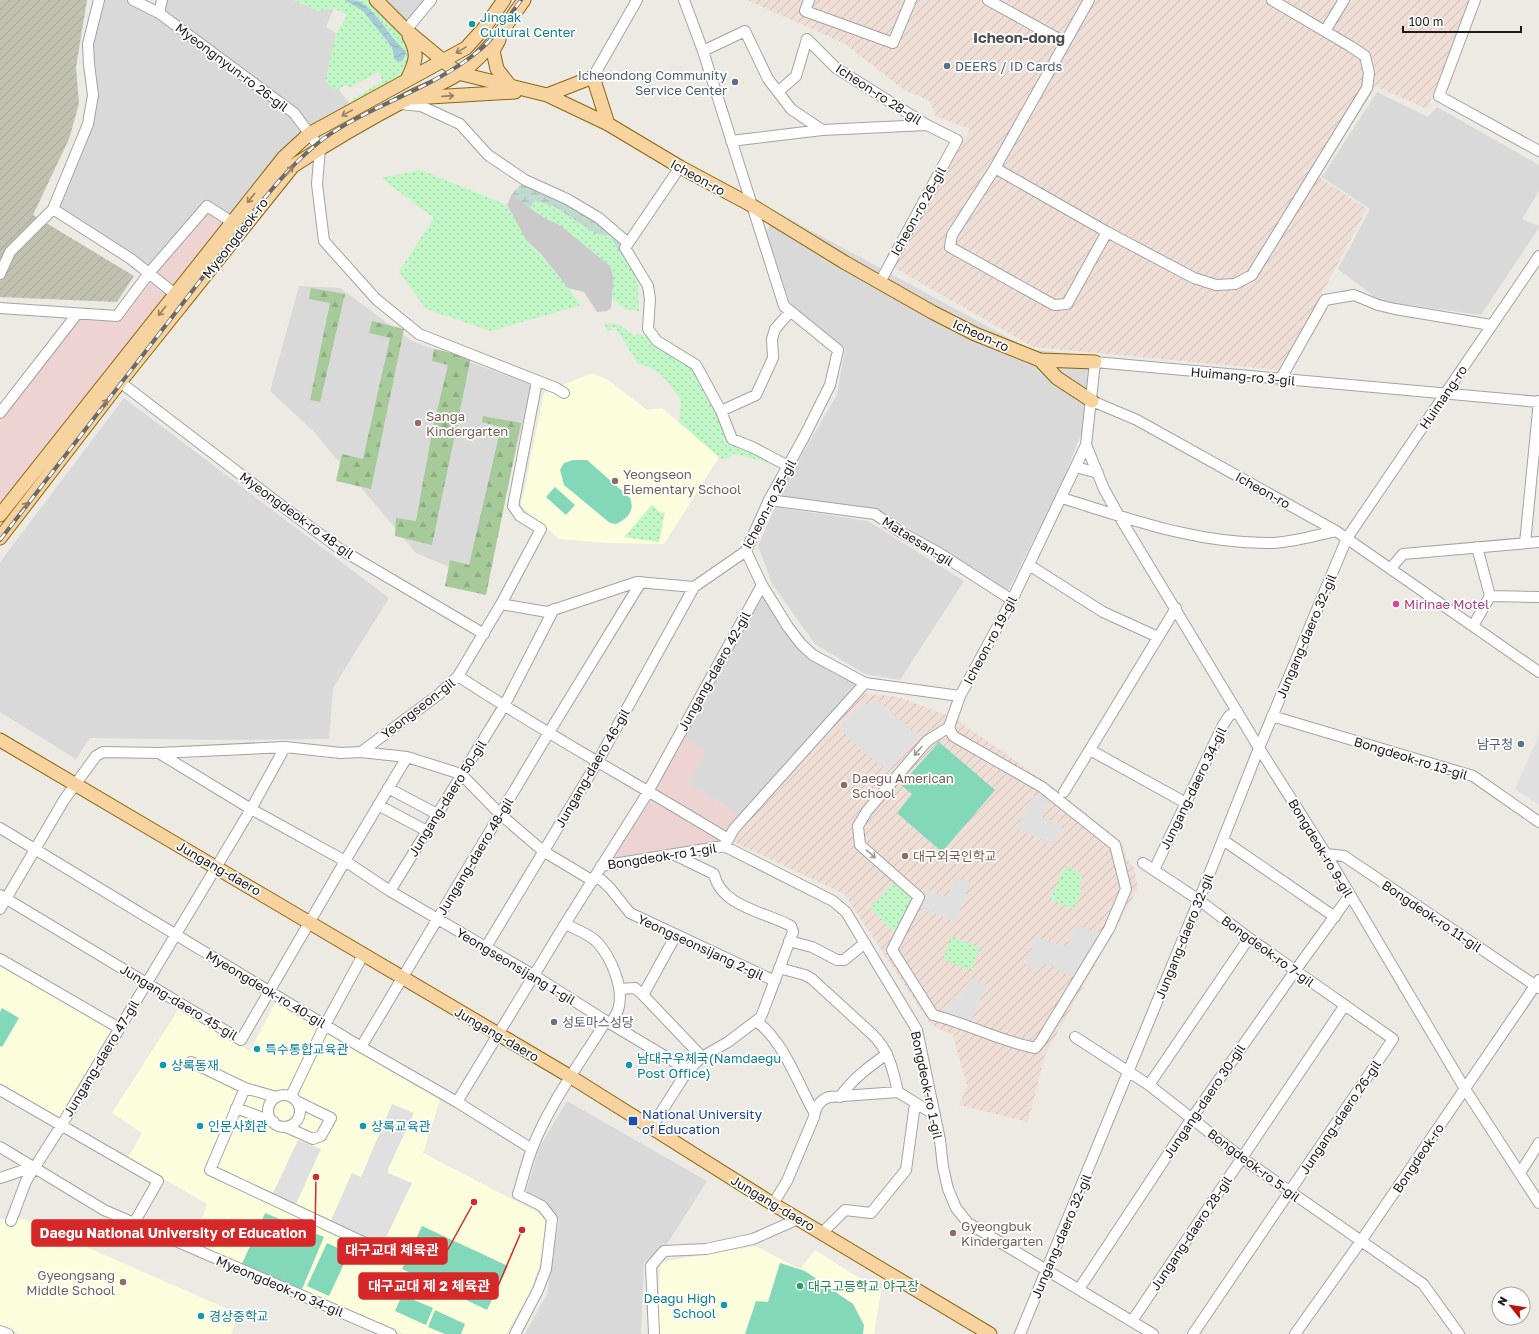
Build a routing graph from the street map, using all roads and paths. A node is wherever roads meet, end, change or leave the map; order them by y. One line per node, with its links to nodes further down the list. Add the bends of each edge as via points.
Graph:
1 (99, 0): 43 (street, via 88,44 93,95 88,124)
2 (133, 0): 17 (street, Myeongnyun-ro 26-gil)
3 (162, 0): 17 (street)
4 (376, 0): 18 (main road, Icheon-ro)
5 (431, 0): 18 (street)
6 (504, 0): 23 (main road, Myeongdeok-ro, one-way to 23, via 466,48)
7 (524, 0): 19 (main road, Myeongdeok-ro)
8 (637, 0): 25 (street)
9 (684, 0): 22 (street)
10 (809, 0): 11 (street, via 805,11 893,43)
11 (911, 0)
12 (988, 0): 21 (street)
13 (1089, 0): 21 (street)
14 (1272, 0): 20 (street)
15 (1344, 0): 20 (street)
16 (1475, 0): 39 (street, via 1439,96)
17 (159, 13): 35 (street, Myeongnyun-ro 26-gil, via 294,113)
18 (406, 30): 23 (main road, Icheon-ro); 26 (main road, via 416,48 414,64)
19 (503, 31): 24 (main road, Myeongdeok-ro, via 471,64); 27 (main road, via 493,51 497,69)
20 (1325, 31): 45 (street, via 1365,56 1369,73 1367,88 1252,274 1235,284 1216,285 1194,278)
21 (1064, 42): 41 (street)
22 (703, 51): 29 (street, via 745,31 768,79); 37 (street)
23 (444, 61): 24 (main road, Icheon-ro); 26 (main road, Myeongdeok-ro)
24 (458, 73): 27 (main road, Icheon-ro); 31 (main road, Myeongdeok-ro)
25 (593, 77): 30 (main road); 32 (main road)
26 (407, 80): 35 (main road, Myeongdeok-ro, one-way to 35)
27 (511, 87): 28 (main road, Icheon-ro)
28 (530, 91): 30 (main road, Icheon-ro); 31 (main road, one-way to 28)
29 (778, 92): 33 (street, Icheon-ro 28-gil, via 796,76 807,39 836,68); 34 (street, via 791,109)
30 (547, 95): 32 (main road, Icheon-ro)
31 (405, 101): 38 (main road, Myeongdeok-ro); 46 (street, via 460,124 488,155 526,180 567,199 599,218)
32 (608, 124): 40 (main road, Icheon-ro)
33 (926, 125): 34 (street, Icheon-ro 28-gil); 36 (street, Icheon-ro 28-gil)
34 (822, 130): 37 (street, Icheon-ro 28-gil)
35 (308, 134): 38 (street, Myeongnyun-ro 26-gil); 44 (main road, Myeongdeok-ro, one-way to 44, via 272,170)
36 (957, 140): 50 (street, Icheon-ro 26-gil)
37 (731, 141): 42 (street)
38 (320, 148): 59 (street, via 317,184 324,241 376,299 419,334); 60 (main road, Myeongdeok-ro, one-way to 38, via 293,166)
39 (1539, 151)
40 (680, 167): 42 (main road, Icheon-ro); 46 (street)
41 (995, 168): 45 (street); 45 (street, via 952,235 950,247 1054,305 1067,304)
42 (751, 205): 50 (main road, Icheon-ro); 53 (street, via 784,306)
43 (53, 208): 48 (street); 49 (street, via 10,252)
44 (232, 222): 48 (street, via 208,206); 51 (main road, Myeongdeok-ro)
45 (1107, 232)
46 (628, 243): 65 (street, via 625,248 648,286 648,329 657,341 696,365)
47 (1539, 256): 55 (street, Huimang-ro)
48 (149, 273): 51 (street); 54 (street, via 117,316)
49 (0, 274)
50 (880, 282): 56 (main road, Icheon-ro, via 975,334)
51 (175, 294): 73 (main road, Myeongdeok-ro, one-way to 73)
52 (0, 308): 54 (street)
53 (790, 312): 65 (street, via 775,329 772,339 773,358 756,395); 68 (street, Icheon-ro 25-gil, via 838,350 830,385)
54 (77, 314): 66 (street)
55 (1491, 325): 58 (street, via 1378,306 1354,295 1326,300); 62 (street, Huimang-ro)
56 (1040, 360): 57 (main road, Huimang-ro 3-gil); 63 (main road, Icheon-ro, via 1057,378)
57 (1095, 362): 58 (street, Huimang-ro 3-gil); 63 (street)
58 (1280, 380): 62 (street, Huimang-ro 3-gil)
59 (537, 381): 61 (street); 90 (street, Yeongseon-gil, via 513,506 520,516 541,529)
60 (120, 382): 76 (main road, Myeongdeok-ro, one-way to 60); 94 (street, Myeongdeok-ro 48-gil, via 340,549)
61 (564, 393)
62 (1447, 393): 64 (street, Huimang-ro 3-gil); 77 (street, Huimang-ro)
63 (1092, 401): 67 (street); 75 (street, Icheon-ro, via 1137,420)
64 (1539, 401): 79 (street)
65 (721, 411): 68 (street, via 732,439 752,446)
66 (0, 413)
67 (1086, 445): 69 (street, Icheon-ro 19-gil); 70 (street, Bongdeok-ro 9-gil)
68 (788, 466): 72 (street, Icheon-ro 25-gil)
69 (1076, 467): 70 (street); 71 (street, Icheon-ro 19-gil)
70 (1098, 473): 74 (street, Bongdeok-ro 9-gil)
71 (1062, 498): 74 (street); 82 (street, Icheon-ro 19-gil)
72 (769, 500): 81 (street, Icheon-ro 25-gil); 89 (street, Mataesan-gil, via 876,514 899,531)
73 (0, 515)
74 (1119, 516): 75 (street, via 1176,533 1271,543); 91 (street, Bongdeok-ro 9-gil)
75 (1336, 531): 77 (street, Icheon-ro)
76 (0, 538)
77 (1347, 538): 83 (street, Icheon-ro); 102 (street, Jungang-daero 32-gil)
78 (1539, 542): 79 (street)
79 (1525, 543): 80 (street)
80 (1477, 547): 83 (street, via 1403,554); 87 (street)
81 (746, 551): 85 (street); 86 (street, Icheon-ro 25-gil)
82 (1029, 565): 89 (street, Icheon-ro 19-gil); 95 (street, via 1103,612)
83 (1391, 568): 93 (street, Icheon-ro)
84 (641, 582): 86 (street); 92 (street); 104 (street, Jungang-daero 48-gil)
85 (762, 585): 98 (street, Icheon-ro 19-gil, via 801,644 813,655); 116 (street, Jungang-daero 42-gil)
86 (694, 587): 112 (street, Jungang-daero 46-gil)
87 (1490, 596): 88 (street); 93 (street)
88 (1539, 597)
89 (1012, 600): 99 (street, Icheon-ro 19-gil)
90 (501, 604): 92 (street, via 547,612); 94 (street, Yeongseon-gil)
91 (1176, 608): 95 (street); 101 (street, Bongdeok-ro 9-gil)
92 (554, 609): 100 (street, Jungang-daero 50-gil)
93 (1473, 626): 96 (street, Icheon-ro)
94 (484, 634): 97 (street, Yeongseon-gil)
95 (1158, 637): 108 (street)
96 (1539, 672)
97 (458, 676): 100 (street); 109 (street, Yeongseon-gil, via 438,695)
98 (864, 683): 99 (street, Icheon-ro 19-gil); 127 (street, via 734,829)
99 (960, 696): 103 (street)
100 (504, 706): 104 (street); 113 (street, Jungang-daero 50-gil)
101 (1237, 711): 107 (street, Bongdeok-ro 9-gil); 118 (street, Jungang-daero 34-gil, via 1229,716 1224,725)
102 (1272, 716): 107 (street, Jungang-daero 32-gil); 123 (street, Bongdeok-ro 13-gil, via 1473,776)
103 (949, 727): 103 (street, one-way to 103, via 927,741 867,811 858,826 860,845 919,897 892,950 933,1015 1012,1044 1035,1048 1109,929 1126,889 1116,845 1042,787 953,736)
104 (548, 734): 112 (street); 122 (street, Jungang-daero 48-gil)
105 (0, 740): 114 (main road, Jungang-daero)
106 (285, 747): 109 (street, via 341,753); 110 (street); 120 (street)
107 (1259, 748): 126 (street, Jungang-daero 32-gil); 131 (street, Bongdeok-ro 9-gil)
108 (1090, 750): 117 (street); 118 (street)
109 (361, 752): 111 (street, Yeongseonsijang 2-gil)
110 (159, 753): 114 (street, via 103,752 96,756); 120 (street, Yeongseonsijang 1-gil)
111 (407, 757): 113 (street, Yeongseonsijang 2-gil); 115 (street)
112 (598, 761): 116 (street); 129 (street, Jungang-daero 46-gil)
113 (461, 774): 121 (street, Jungang-daero 50-gil); 122 (street, Yeongseonsijang 2-gil)
114 (76, 784): 128 (street); 134 (main road, Jungang-daero)
115 (388, 788): 119 (street); 121 (street)
116 (648, 790): 127 (street); 135 (street, Jungang-daero 42-gil)
117 (1064, 792)
118 (1186, 803): 136 (street, Jungang-daero 34-gil)
119 (378, 805): 125 (street); 132 (street)
120 (251, 809): 132 (street, Yeongseonsijang 1-gil); 134 (street)
121 (437, 814): 125 (street, Jungang-daero 50-gil)
122 (501, 815): 129 (street, Yeongseonsijang 2-gil); 144 (street, Jungang-daero 48-gil)
123 (1539, 822)
124 (0, 828): 128 (street, Myeongdeok-ro 40-gil)
125 (427, 831): 138 (street, Jungang-daero 50-gil)
126 (1222, 840): 141 (street, Jungang-daero 32-gil); 143 (street)
127 (726, 842): 130 (street, Bongdeok-ro 1-gil); 151 (street, Bongdeok-ro 1-gil, via 833,900 846,912)
128 (35, 849): 140 (street); 147 (street, Myeongdeok-ro 40-gil)
129 (543, 851): 137 (street, Yeongseonsijang 2-gil); 152 (street, Jungang-daero 46-gil)
130 (673, 854): 135 (street, Bongdeok-ro 1-gil); 150 (street, via 714,874 716,884 732,899 791,926 793,932)
131 (1326, 854): 139 (street, Bongdeok-ro 9-gil); 161 (street, Bongdeok-ro 11-gil, via 1344,856)
132 (344, 861): 138 (street, Yeongseonsijang 1-gil); 145 (street, Jungang-daero 45-gil)
133 (1144, 863): 136 (street, Bongdeok-ro 7-gil)
134 (216, 866): 145 (main road, Jungang-daero); 147 (street, Jungang-daero 47-gil)
135 (601, 866): 137 (street, Jungang-daero 42-gil)
136 (1154, 870): 141 (street, Bongdeok-ro 7-gil)
137 (594, 878): 146 (street, Jungang-daero 42-gil); 148 (street, Yeongseonsijang 2-gil, via 610,888 630,913)
138 (390, 891): 144 (street, Yeongseonsijang 1-gil)
139 (1350, 895): 143 (street, Jungang-daero 30-gil); 182 (street, Bongdeok-ro 9-gil)
140 (3, 897): 142 (street); 160 (street, Jungang-daero 45-gil)
141 (1199, 900): 149 (street, Bongdeok-ro 7-gil); 178 (street, Jungang-daero 32-gil)
142 (0, 909)
143 (1335, 917): 156 (street, Jungang-daero 30-gil)
144 (437, 919): 152 (street, Yeongseonsijang 1-gil); 158 (street, Jungang-daero 48-gil)
145 (310, 922): 153 (main road, Jungang-daero); 163 (street, Jungang-daero 45-gil)
146 (564, 924): 157 (street, Jungang-daero 42-gil); 162 (street, via 596,942 611,966)
147 (176, 934): 160 (street, Jungang-daero 47-gil); 163 (street, Myeongdeok-ro 40-gil)
148 (676, 935): 159 (street, Yeongseonsijang 2-gil); 164 (street)
149 (1249, 938): 156 (street, Bongdeok-ro 7-gil); 180 (street)
150 (789, 941): 151 (street, via 812,947 837,960 844,960); 155 (street)
151 (865, 943): 192 (street, Bongdeok-ro 1-gil, via 917,1030)
152 (486, 947): 157 (street, Yeongseonsijang 1-gil)
153 (363, 955): 158 (main road, Jungang-daero); 168 (street)
154 (0, 959): 169 (street)
155 (779, 968): 159 (street); 174 (street, via 812,979 881,1043)
156 (1294, 971): 165 (street, Bongdeok-ro 7-gil); 193 (street, Jungang-daero 30-gil)
157 (535, 976): 167 (street, Yeongseonsijang 1-gil); 170 (street, Jungang-daero 42-gil)
158 (402, 978): 170 (main road, Jungang-daero); 173 (street, Jungang-daero 48-gil)
159 (775, 981): 166 (street, via 767,1005)
160 (146, 982): 163 (street, Jungang-daero 45-gil, via 241,1040); 169 (street, Jungang-daero 47-gil)
161 (1538, 985): 182 (street, Bongdeok-ro)
162 (619, 989): 164 (street, via 635,988); 167 (street, via 618,1009)
163 (270, 991): 168 (street, Myeongdeok-ro 40-gil)
164 (642, 995): 175 (street)
165 (1345, 1005): 172 (street, Bongdeok-ro 7-gil); 201 (street, Jungang-daero 28-gil)
166 (757, 1022): 175 (street); 191 (street, via 767,1029 777,1042)
167 (609, 1023): 177 (street, Yeongseonsijang 1-gil); 179 (street)
168 (325, 1024): 173 (street, Myeongdeok-ro 40-gil); 187 (street)
169 (119, 1028): 195 (street, Jungang-daero 47-gil)
170 (497, 1034): 179 (main road, Jungang-daero); 188 (street, Jungang-daero 42-gil)
171 (1075, 1037): 178 (street, Bongdeok-ro 5-gil)
172 (1393, 1039): 205 (street, Jungang-daero 26-gil)
173 (361, 1047): 188 (street, Myeongdeok-ro 40-gil)
174 (887, 1054): 184 (street); 186 (street, via 863,1072)
175 (702, 1057): 177 (street)
176 (191, 1062): 181 (street)
177 (688, 1070): 197 (street)
178 (1129, 1072): 180 (street, Bongdeok-ro 5-gil); 214 (street, Jungang-daero 32-gil)
179 (571, 1078): 197 (main road, Jungang-daero); 200 (street, via 542,1126)
180 (1149, 1085): 193 (street, Bongdeok-ro 5-gil)
181 (245, 1088): 185 (street); 190 (street)
182 (1465, 1089): 203 (street, Bongdeok-ro 9-gil); 212 (street, Bongdeok-ro)
183 (0, 1090): 195 (street)
184 (898, 1092): 186 (street); 189 (street)
185 (276, 1097): 187 (street, via 286,1095); 194 (street, via 268,1109 270,1119)
186 (840, 1097): 191 (street, via 822,1100)
187 (294, 1099): 196 (street, via 300,1112 299,1118); 196 (street, via 331,1118 321,1136 313,1138)
188 (457, 1102): 200 (street, Myeongdeok-ro 40-gil)
189 (915, 1104): 192 (street); 211 (street, via 906,1170 871,1213 844,1210)
190 (236, 1108): 194 (street); 213 (street, via 210,1170)
191 (814, 1112): 207 (street, via 796,1160)
192 (935, 1115): 214 (street, Bongdeok-ro 1-gil, via 943,1167 956,1208 968,1223)
193 (1192, 1118): 201 (street, Bongdeok-ro 5-gil); 215 (street, Jungang-daero 30-gil)
194 (274, 1122): 196 (street)
195 (61, 1126): 202 (street, Jungang-daero 47-gil); 210 (street, via 158,1181)
196 (286, 1127)
197 (651, 1128): 207 (main road, Jungang-daero)
198 (1539, 1143): 203 (street)
199 (0, 1148): 202 (street, Myeongdeok-ro 34-gil)
200 (532, 1149): 221 (street, via 518,1194 542,1206 552,1219 546,1269)
201 (1242, 1158): 205 (street, Bongdeok-ro 5-gil); 216 (street, Jungang-daero 28-gil)
202 (33, 1167): 204 (street); 209 (street, Jungang-daero 47-gil); 210 (street, Myeongdeok-ro 34-gil, via 104,1210)
203 (1520, 1173): 206 (street, Bongdeok-ro 9-gil)
204 (0, 1178)
205 (1289, 1192): 212 (street, Bongdeok-ro 5-gil); 226 (street, Jungang-daero 26-gil)
206 (1539, 1203)
207 (774, 1204): 208 (main road, Jungang-daero)
208 (798, 1219): 211 (main road, Jungang-daero); 222 (street, via 753,1239 706,1249 664,1251 652,1266)
209 (11, 1221)
210 (134, 1223): 219 (street, Myeongdeok-ro 34-gil)
211 (822, 1233): 223 (main road, Jungang-daero)
212 (1361, 1241): 218 (street, Bongdeok-ro 5-gil, via 1423,1284); 227 (street, Bongdeok-ro)
213 (380, 1250)
214 (1047, 1269): 215 (street, Bongdeok-ro 1-gil); 224 (street, Jungang-daero 32-gil)
215 (1079, 1290): 216 (street, Bongdeok-ro 1-gil)
216 (1132, 1321): 225 (street, Bongdeok-ro 1-gil)
217 (0, 1331): 220 (street)
218 (1453, 1332)
219 (386, 1333)
220 (8, 1334)
221 (515, 1334)
222 (654, 1334)
223 (990, 1334)
224 (1020, 1334)
225 (1153, 1334)
226 (1193, 1334)
227 (1295, 1334)

